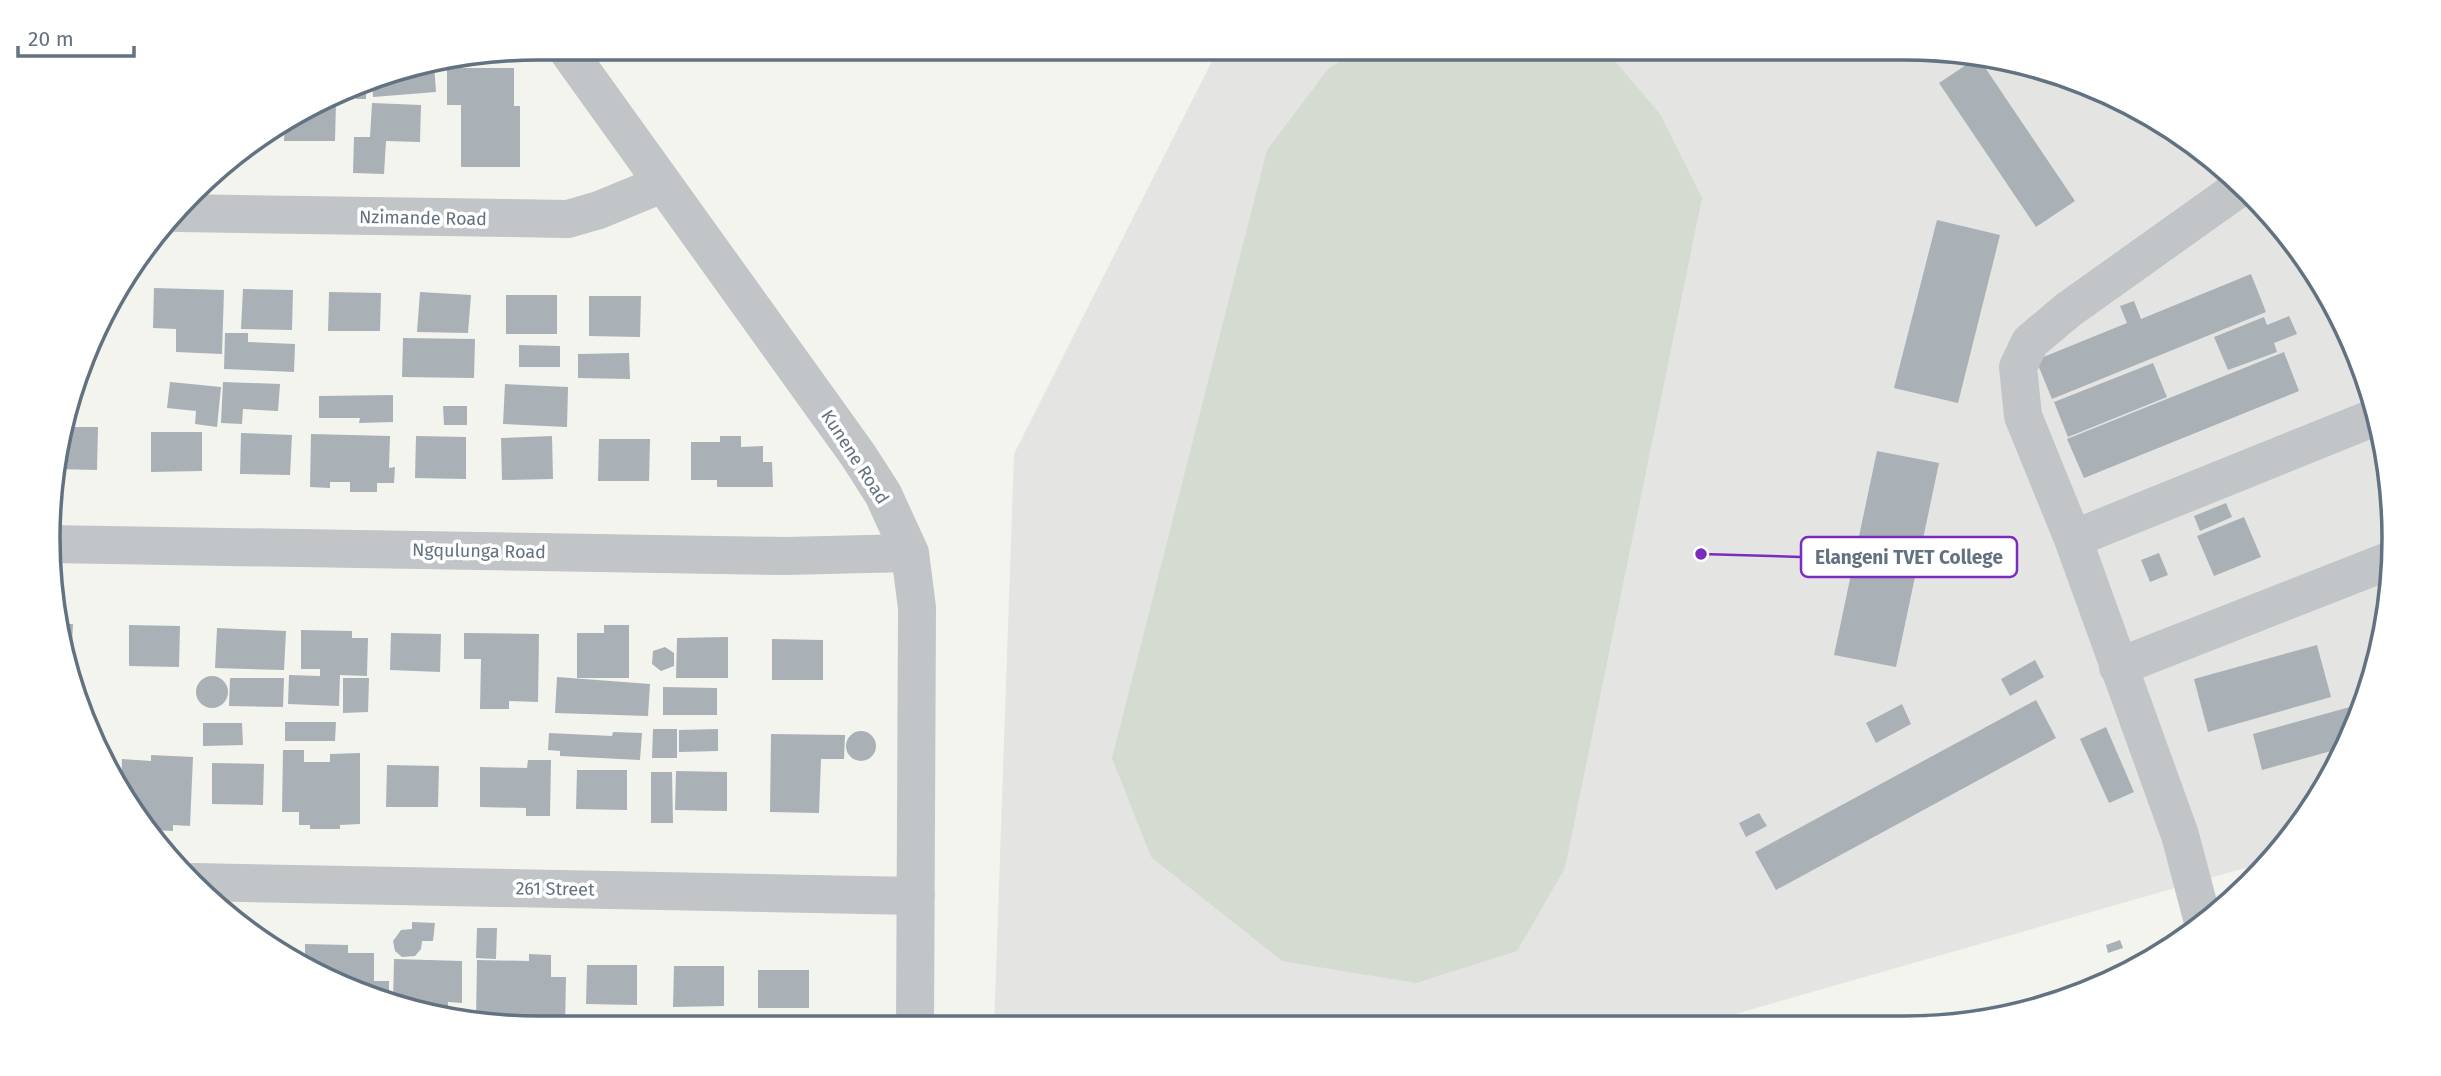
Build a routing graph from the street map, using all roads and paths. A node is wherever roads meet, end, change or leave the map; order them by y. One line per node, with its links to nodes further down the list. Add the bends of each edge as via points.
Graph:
1 (574, 60): 2 (street, Kunene Road)
2 (662, 184): 4 (street, Nzimande Road, via 568,219); 8 (street, Kunene Road, via 858,455 883,494)
3 (2233, 192): 6 (street, via 2068,310 2030,342 2018,367 2023,416)
4 (187, 213)
5 (2366, 421): 6 (street)
6 (2073, 539): 10 (street)
7 (60, 544): 8 (street, Ngqulunga Road, via 785,556)
8 (910, 553): 12 (street, Kunene Road, via 917,608)
9 (2380, 565): 10 (street)
10 (2118, 667): 13 (street, via 2180,835)
11 (207, 882): 12 (street, 261 Street)
12 (916, 896): 14 (street, Kunene Road)
13 (2201, 913)
14 (915, 1016)

